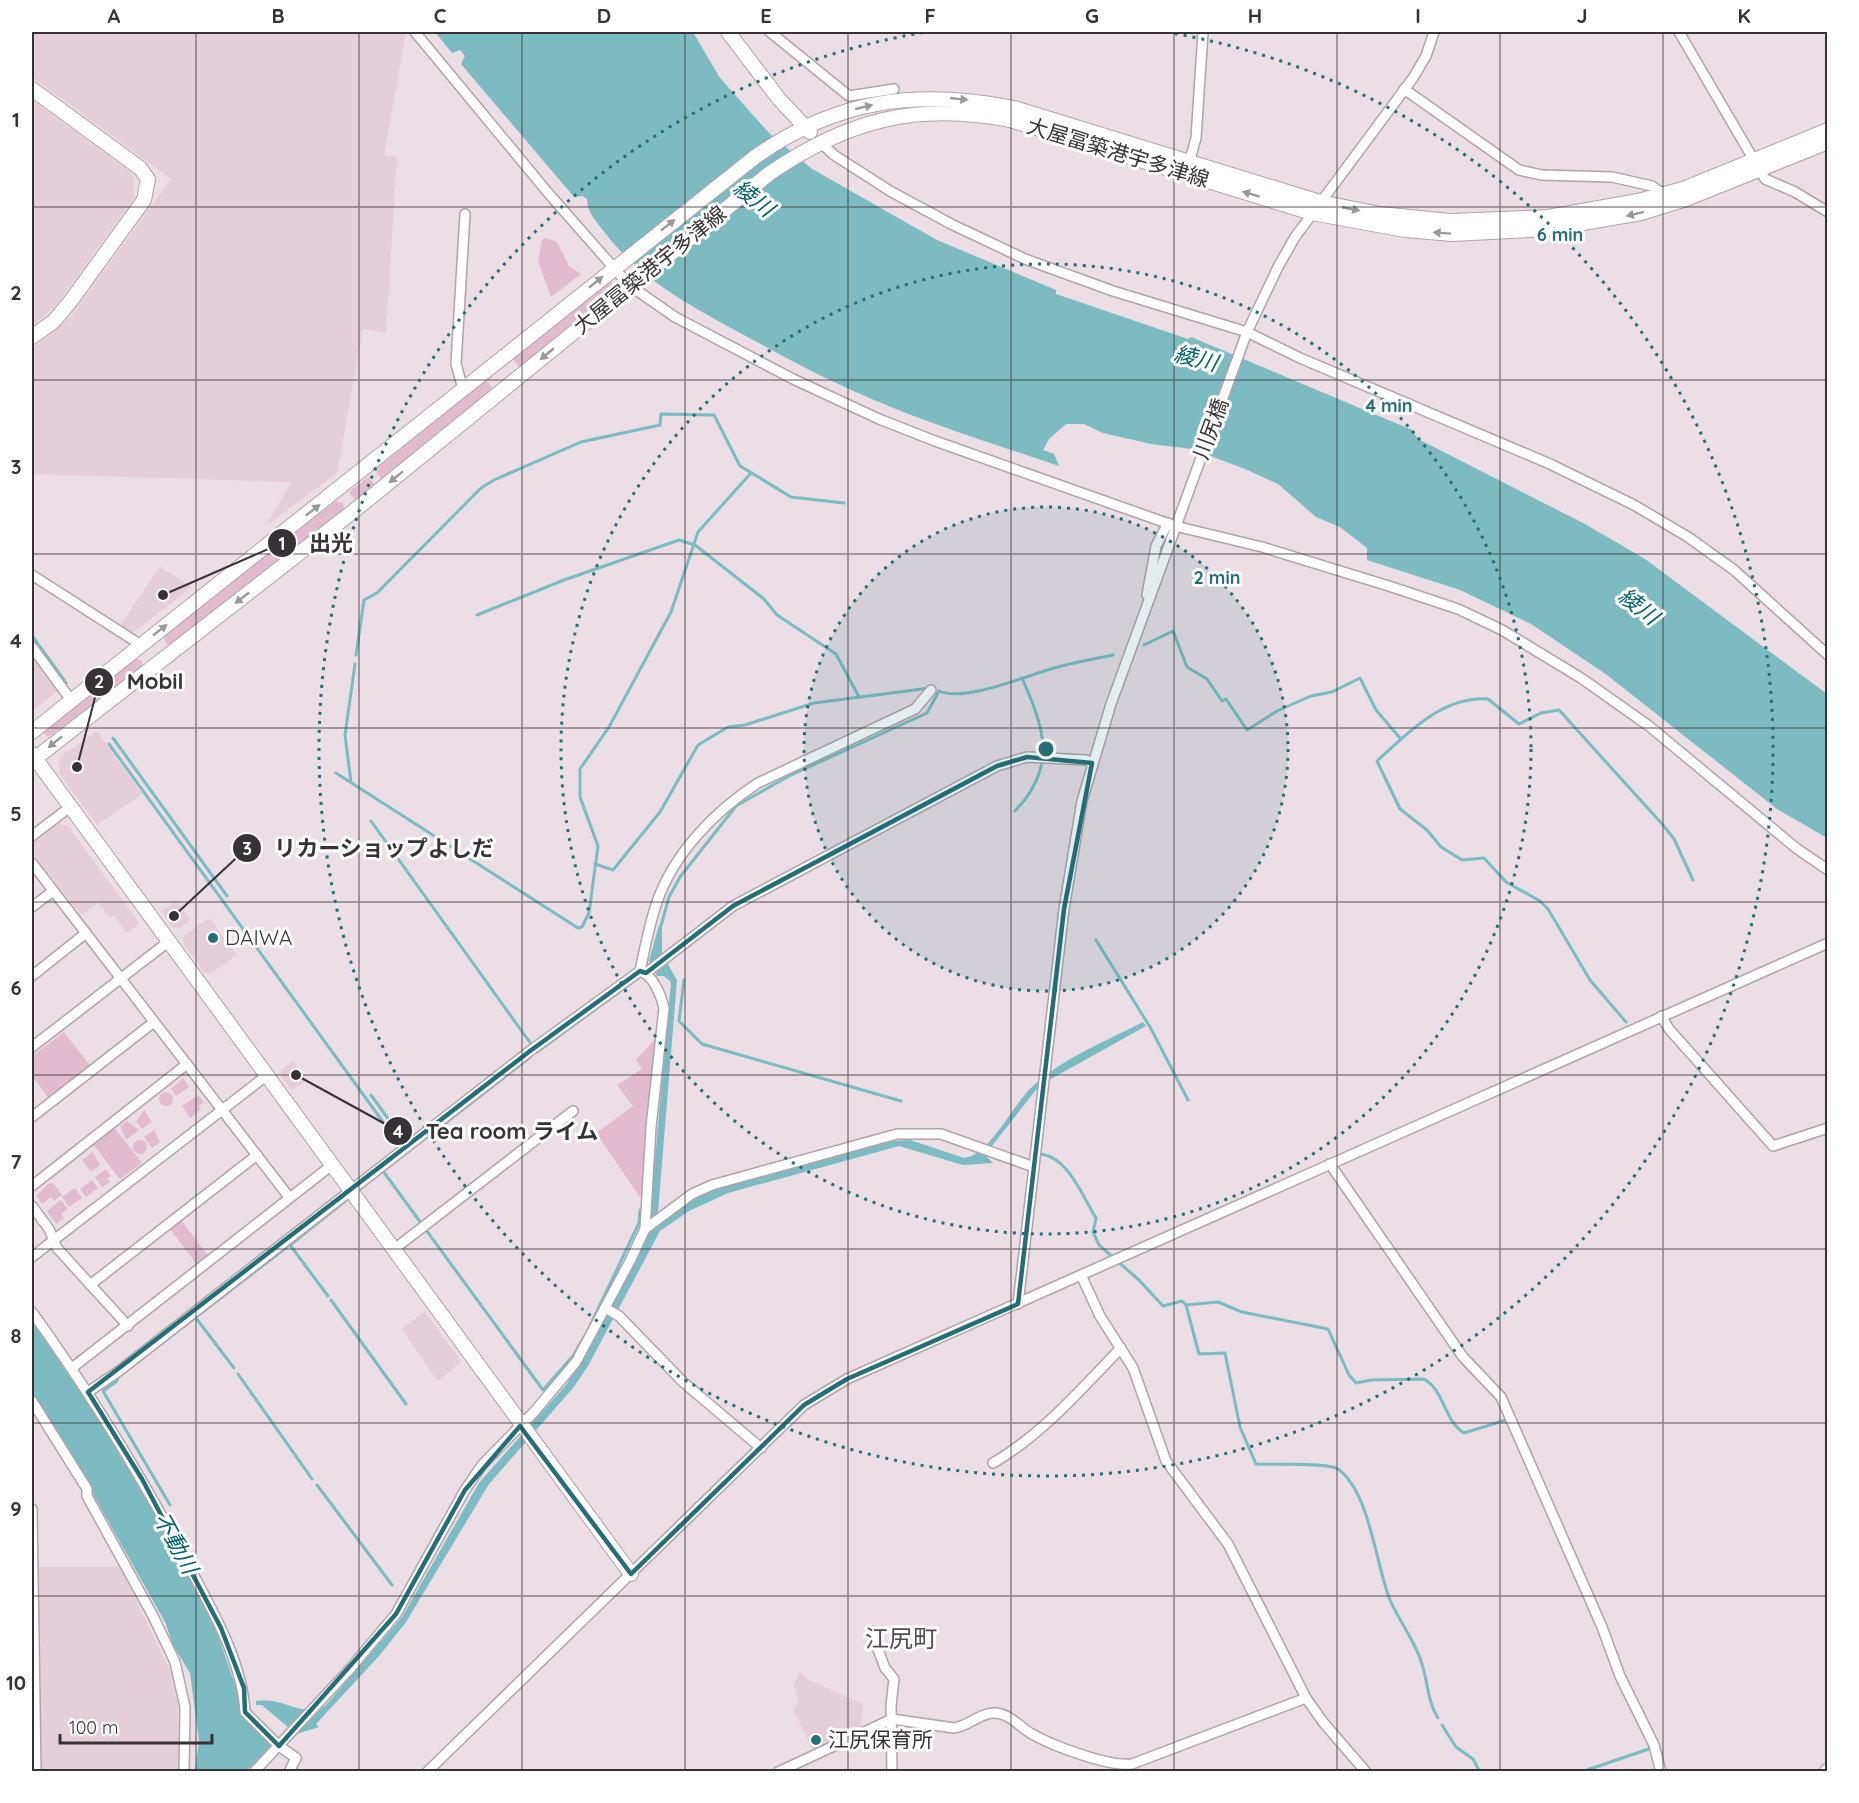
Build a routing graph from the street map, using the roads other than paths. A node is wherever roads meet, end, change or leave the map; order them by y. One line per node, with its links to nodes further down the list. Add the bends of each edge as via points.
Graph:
1 (415, 32): 20 (street, via 549,194)
2 (728, 32): 10 (main road)
3 (770, 32): 9 (street, via 849,96)
4 (1203, 32): 14 (street, via 1196,138)
5 (1434, 32): 8 (street, 川尻橋, via 1426,56)
6 (1679, 32): 15 (street)
7 (32, 89): 23 (main road, via 140,168 148,178 144,200 77,293 54,321)
8 (1404, 89): 16 (street, via 1519,170 1542,175 1611,177 1652,186); 17 (street, 川尻橋)
9 (899, 94): 10 (main road, 大屋冨築港宇多津線, one-way to 9); 14 (main road, 大屋冨築港宇多津線, one-way to 14, via 1014,108)
10 (804, 127): 12 (main road); 20 (main road, 大屋冨築港宇多津線, one-way to 10, via 755,157)
11 (1827, 130): 15 (main road, 大屋冨築港宇多津線)
12 (820, 142): 17 (main road, 大屋冨築港宇多津線, one-way to 12, via 1010,120 944,112 904,114 885,117); 21 (main road, 大屋冨築港宇多津線, via 770,173); 22 (street, via 890,191 1025,259)
13 (1827, 142): 15 (main road, 大屋冨築港宇多津線)
14 (1189, 163): 17 (main road, 大屋冨築港宇多津線)
15 (1756, 164): 16 (main road, 大屋冨築港宇多津線); 17 (main road, 大屋冨築港宇多津線, one-way to 17, via 1686,199 1641,213 1548,229 1452,234 1396,229); 18 (street, via 1767,181)
16 (1663, 194): 17 (main road, 大屋冨築港宇多津線, one-way to 16, via 1409,218 1499,221 1593,210)
17 (1316, 208): 22 (street, 川尻橋, via 1278,267)
18 (1827, 212)
19 (465, 214): 26 (street, via 456,364)
20 (618, 264): 21 (street); 24 (main road, 大屋冨築港宇多津線, one-way to 20)
21 (634, 280): 25 (main road, 大屋冨築港宇多津線, one-way to 25); 29 (street, via 675,317 879,419)
22 (1246, 336): 29 (street, 川尻橋); 33 (street, via 1550,464 1634,505 1734,570)
23 (32, 338)
24 (494, 364): 25 (main road); 26 (main road, 大屋冨築港宇多津線)
25 (509, 387): 28 (main road, 大屋冨築港宇多津線, one-way to 28)
26 (463, 389): 27 (main road, 大屋冨築港宇多津線)
27 (339, 490): 28 (main road); 31 (main road, 大屋冨築港宇多津線, one-way to 27)
28 (355, 510): 34 (main road, 大屋冨築港宇多津線, one-way to 34)
29 (1174, 523): 39 (street, 川尻橋); 43 (street, via 1327,566 1458,609 1502,630 1581,678 1649,726)
30 (32, 574): 31 (street)
31 (141, 645): 34 (main road); 36 (main road, 大屋冨築港宇多津線)
32 (32, 647): 36 (street)
33 (1827, 655)
34 (164, 659): 38 (main road, 大屋冨築港宇多津線, one-way to 38)
35 (931, 690): 49 (street, via 915,709 758,783 722,809 666,881 651,922)
36 (71, 699): 37 (main road, 大屋冨築港宇多津線)
37 (32, 732)
38 (32, 757): 40 (main road)
39 (1092, 763): 49 (street, via 1042,757 998,766 733,906); 64 (street, 川尻橋, via 1064,909)
40 (70, 807): 41 (street); 47 (main road)
41 (32, 836)
42 (32, 863): 44 (street)
43 (1827, 870)
44 (53, 891): 45 (street); 46 (street)
45 (32, 908)
46 (86, 933): 50 (street); 51 (street)
47 (168, 942): 51 (street); 56 (main road)
48 (1827, 943): 52 (street)
49 (645, 971): 66 (street, via 530,1050); 69 (street, via 662,998 663,1008)
50 (32, 976)
51 (121, 978): 53 (street); 54 (street)
52 (1661, 1016): 60 (street, via 1773,1146); 62 (street)
53 (154, 1022): 55 (street); 59 (street)
54 (32, 1047)
55 (187, 1064): 57 (street); 65 (street)
56 (266, 1076): 57 (street); 63 (main road)
57 (222, 1110): 61 (street); 70 (street)
58 (573, 1111): 71 (street)
59 (32, 1117)
60 (1827, 1128)
61 (257, 1155): 67 (street); 74 (street)
62 (1330, 1164): 73 (street); 103 (street, via 1463,1357 1501,1397 1620,1676 1654,1745)
63 (332, 1165): 66 (main road); 67 (street)
64 (1034, 1167): 69 (street, via 941,1134 897,1134 712,1185 692,1194); 75 (street, 川尻橋)
65 (32, 1186)
66 (350, 1191): 71 (main road); 81 (street)
67 (289, 1197): 78 (street)
68 (32, 1206): 70 (street)
69 (646, 1227): 76 (street)
70 (54, 1239): 72 (street); 74 (street, via 57,1248)
71 (393, 1250): 83 (main road)
72 (32, 1257)
73 (1081, 1275): 75 (street); 79 (street)
74 (90, 1285): 78 (street)
75 (1018, 1304): 84 (street, via 847,1379 804,1404)
76 (607, 1309): 83 (street, via 576,1362); 84 (street, via 619,1316 683,1382)
77 (32, 1312): 80 (street)
78 (128, 1326): 80 (street)
79 (1121, 1348): 85 (street, via 1044,1426); 91 (street, via 1133,1368 1166,1461 1223,1535)
80 (72, 1368): 81 (street)
81 (88, 1392): 93 (street, via 142,1479 221,1628 244,1688 245,1712)
82 (32, 1401): 96 (street, via 87,1489 87,1496 175,1662 185,1707)
83 (524, 1431): 88 (main road); 93 (street, via 482,1466 396,1614)
84 (761, 1448): 88 (street)
85 (993, 1463)
86 (32, 1509): 87 (street)
87 (32, 1551): 89 (street)
88 (631, 1574): 94 (street)
89 (32, 1617): 95 (street)
90 (871, 1631): 92 (street, via 885,1668 894,1679)
91 (1306, 1698): 92 (street, via 1122,1765 1032,1734 1000,1714 983,1715 954,1728); 102 (street)
92 (892, 1719): 100 (street); 101 (street)
93 (279, 1746): 97 (street); 98 (street, via 296,1758)
94 (438, 1768): 99 (street)
95 (36, 1772)
96 (184, 1772)
97 (254, 1772)
98 (289, 1772)
99 (428, 1772)
100 (778, 1772)
101 (892, 1772)
102 (1366, 1772)
103 (1661, 1772)

